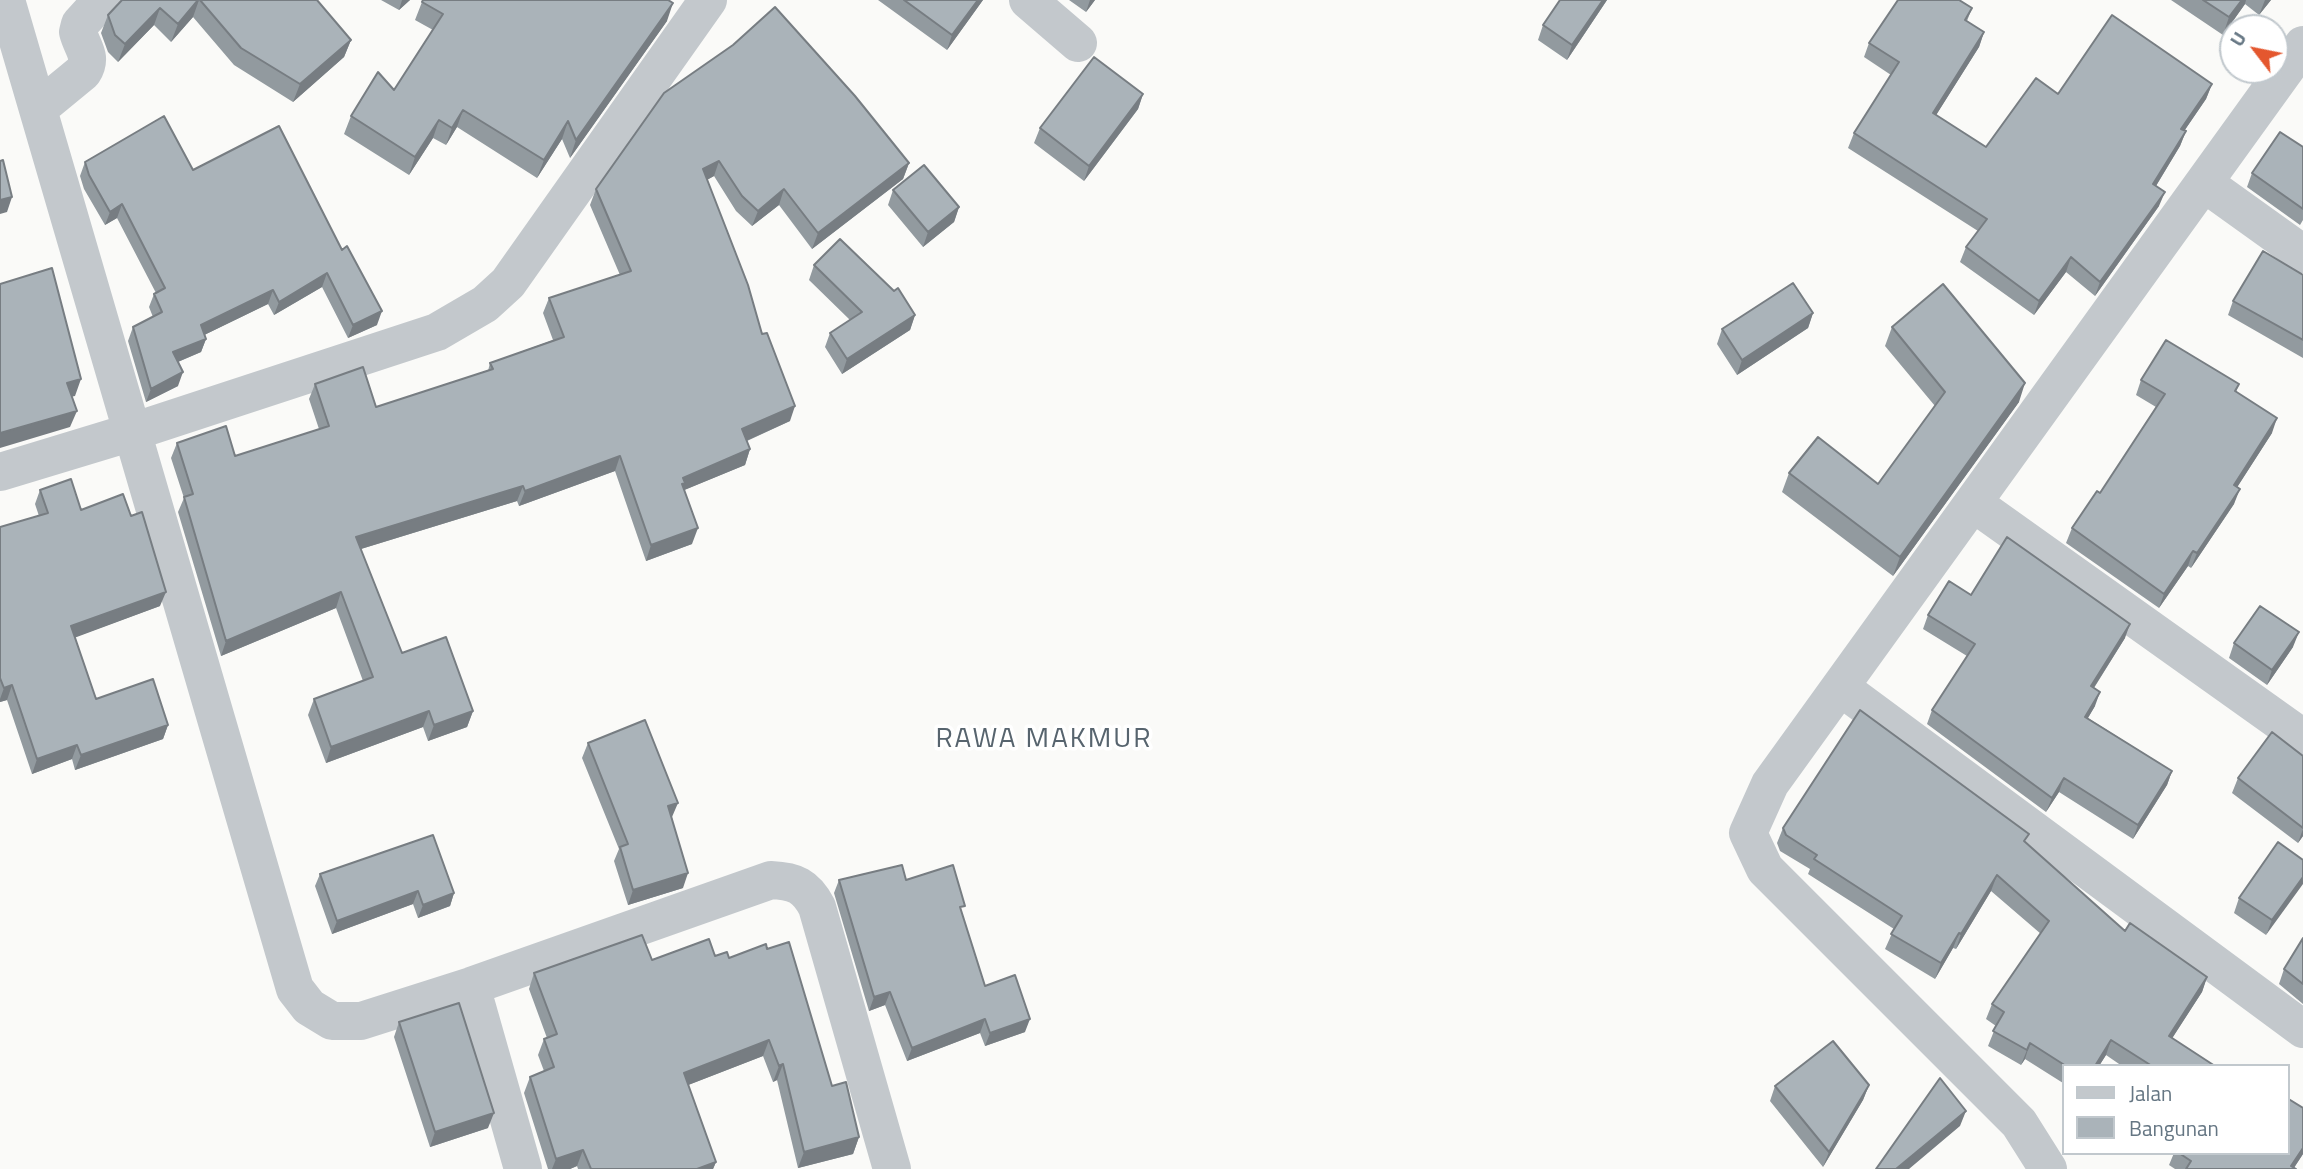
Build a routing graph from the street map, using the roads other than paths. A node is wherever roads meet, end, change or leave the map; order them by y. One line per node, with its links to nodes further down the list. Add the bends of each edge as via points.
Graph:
1 (6, 0): 7 (street)
2 (102, 0): 7 (street, via 78,32 88,64)
3 (708, 0): 10 (street, via 508,283 485,304 437,332)
4 (1028, 0): 5 (street)
5 (1078, 43)
6 (2303, 45): 8 (street)
7 (38, 109): 10 (street)
8 (2204, 183): 9 (street); 12 (street)
9 (2303, 254)
10 (132, 432): 11 (street); 15 (street, via 295,989 309,1007 332,1021 361,1021)
11 (0, 472)
12 (1973, 503): 13 (street); 14 (street)
13 (1840, 687): 16 (street); 19 (street, via 1769,784 1748,833 1755,851 1765,869 2019,1123)
14 (2303, 738)
15 (471, 986): 17 (street); 18 (street, via 771,880 793,881 810,893 817,907)
16 (2303, 1029)
17 (523, 1169)
18 (892, 1169)
19 (2048, 1169)

